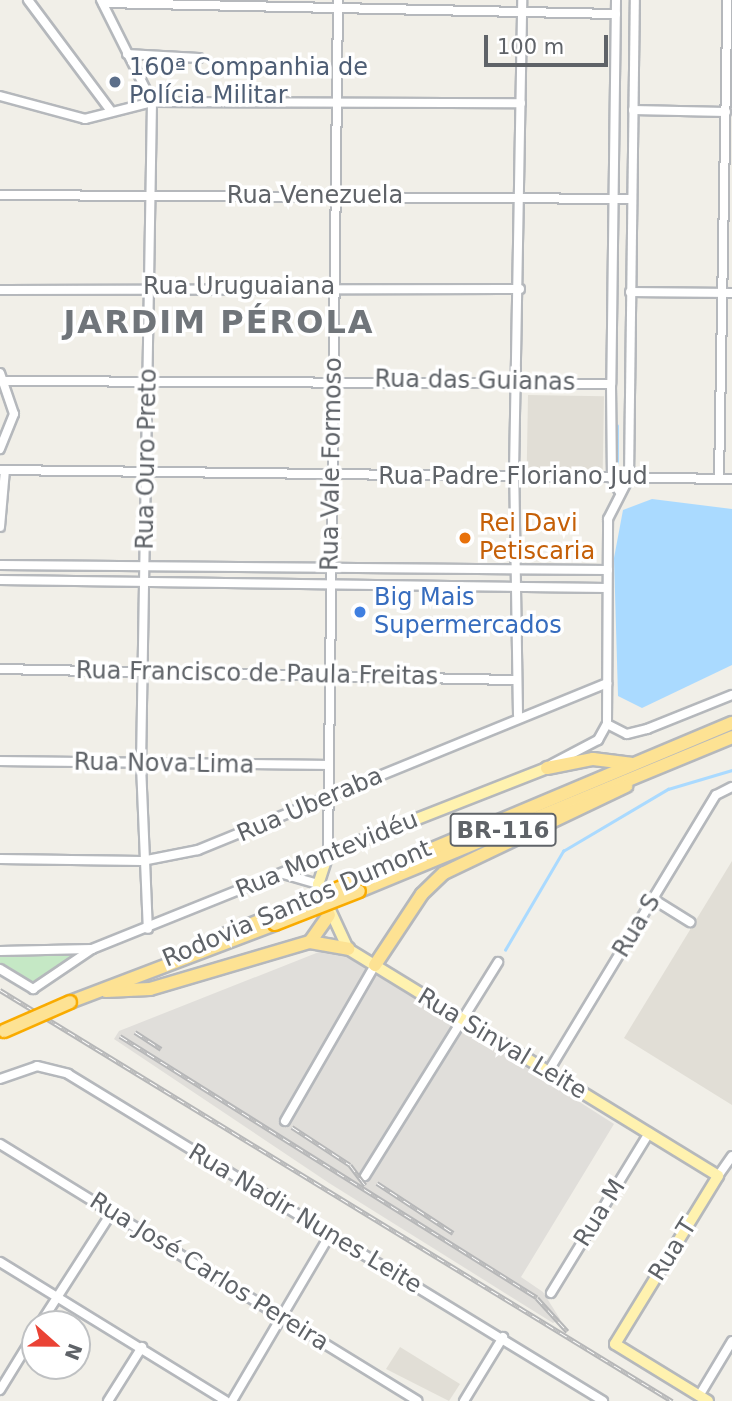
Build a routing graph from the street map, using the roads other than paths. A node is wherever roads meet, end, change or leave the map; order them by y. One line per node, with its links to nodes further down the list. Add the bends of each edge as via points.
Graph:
1 (28, 0): 19 (street)
2 (338, 0): 8 (street, Rua Vale Formoso)
3 (522, 0): 9 (street)
4 (616, 0): 10 (street)
5 (635, 0): 18 (street)
6 (727, 0): 11 (street)
7 (102, 2): 8 (street); 12 (street, Rua Ouro Preto)
8 (338, 10): 9 (street); 16 (street, Rua Vale Formoso)
9 (522, 14): 10 (street); 17 (street)
10 (616, 14): 26 (street)
11 (729, 19): 20 (street)
12 (127, 54): 13 (street); 15 (street, Rua Ouro Preto)
13 (199, 58)
14 (1, 95): 19 (street, via 85,119)
15 (152, 102): 16 (street); 19 (street); 22 (street, Rua Ouro Preto)
16 (336, 102): 17 (street); 23 (street, Rua Vale Formoso)
17 (521, 103): 24 (street)
18 (633, 110): 20 (street); 25 (street)
19 (111, 111)
20 (726, 112): 27 (street)
21 (0, 195): 22 (street, Rua Venezuela)
22 (150, 195): 23 (street, Rua Venezuela); 28 (street, Rua Ouro Preto)
23 (337, 196): 24 (street, Rua Venezuela); 29 (street, Rua Vale Formoso)
24 (520, 196): 26 (street, Rua Venezuela); 30 (street)
25 (630, 199): 26 (street, Rua Venezuela); 32 (street)
26 (612, 200): 39 (street)
27 (728, 204): 33 (street)
28 (150, 287): 29 (street, Rua Uruguaiana); 31 (street, Rua Uruguaiana); 37 (street, Rua Ouro Preto)
29 (336, 287): 30 (street, Rua Uruguaiana); 36 (street, Rua Vale Formoso)
30 (520, 289): 38 (street)
31 (0, 290)
32 (630, 292): 33 (street); 45 (street)
33 (722, 292): 34 (street); 47 (street)
34 (732, 293)
35 (2, 377): 37 (street, Rua das Guianas); 40 (street, via 14,414)
36 (332, 378): 37 (street, Rua das Guianas); 38 (street, Rua das Guianas); 44 (street, Rua Vale Formoso)
37 (149, 379): 42 (street, Rua Ouro Preto)
38 (516, 382): 39 (street, Rua das Guianas); 43 (street)
39 (611, 384): 46 (street)
40 (0, 449)
41 (3, 470): 42 (street, Rua Padre Floriano Jud); 50 (street)
42 (148, 472): 44 (street, Rua Padre Floriano Jud); 52 (street, Rua Ouro Preto)
43 (514, 473): 44 (street, Rua Padre Floriano Jud); 46 (street, Rua Padre Floriano Jud); 55 (street)
44 (336, 477): 54 (street, Rua Vale Formoso)
45 (629, 478): 46 (street, Rua Padre Floriano Jud); 47 (street, Rua Padre Floriano Jud); 49 (street)
46 (612, 479): 49 (street)
47 (719, 479): 48 (street, Rua Padre Floriano Jud)
48 (732, 479)
49 (619, 491): 53 (street, via 608,519)
50 (0, 527)
51 (0, 565): 52 (street)
52 (145, 566): 54 (street); 57 (street, Rua Ouro Preto)
53 (608, 570): 55 (street); 60 (street)
54 (331, 571): 55 (street); 58 (street, Rua Vale Formoso)
55 (514, 572): 59 (street)
56 (0, 580): 57 (street)
57 (145, 581): 58 (street); 62 (street, Rua Ouro Preto)
58 (331, 586): 59 (street); 63 (street, Rua Vale Formoso)
59 (515, 588): 60 (street); 64 (street)
60 (607, 588): 65 (street)
61 (0, 669): 62 (street, Rua Francisco de Paula Freitas)
62 (144, 669): 63 (street, Rua Francisco de Paula Freitas); 72 (street, Rua Ouro Preto)
63 (327, 677): 64 (street, Rua Francisco de Paula Freitas); 73 (street, Rua Vale Formoso)
64 (514, 680): 67 (street)
65 (607, 683): 67 (street, Rua Uberaba); 69 (street)
66 (732, 695): 69 (street, via 627,734)
67 (518, 715): 79 (street, Rua Uberaba)
68 (732, 723): 74 (highway, Rodovia Santos Dumont / BR-116)
69 (607, 724): 75 (street, Rua Montevidéu, via 598,740)
70 (732, 737): 76 (highway, Rodovia Santos Dumont / BR-116)
71 (0, 761): 72 (street, Rua Nova Lima)
72 (141, 765): 73 (street, Rua Nova Lima); 82 (street, Rua Ouro Preto)
73 (328, 765): 79 (street, Rua Vale Formoso)
74 (634, 765): 75 (highway, via 593,759); 78 (highway, Rodovia Santos Dumont / BR-116)
75 (547, 768): 78 (highway, via 561,778); 80 (main road, Rua Montevidéu)
76 (648, 772): 85 (highway, Rodovia Santos Dumont / BR-116); 95 (highway, via 601,803 444,873 422,894)
77 (732, 787): 86 (street, Rua S, via 716,795)
78 (554, 794): 85 (highway, Rodovia Santos Dumont / BR-116)
79 (327, 800): 80 (street, Rua Vale Formoso); 82 (street, Rua Uberaba, via 216,844)
80 (328, 854): 83 (street, Rua Montevidéu); 84 (main road, Rua Vale Formoso)
81 (0, 859): 82 (street, Rua Uberaba)
82 (142, 861): 89 (street, Rua Ouro Preto)
83 (280, 874): 84 (street); 89 (street, Rua Montevidéu)
84 (318, 884): 87 (main road)
85 (357, 886): 97 (highway, Rodovia Santos Dumont / BR-116, bridge)
86 (653, 899): 88 (street); 100 (street, Rua S)
87 (329, 915): 90 (highway); 92 (main road)
88 (690, 922)
89 (148, 929): 91 (street, Rua Montevidéu)
90 (310, 942): 92 (highway); 97 (highway, via 150,989)
91 (92, 949): 93 (street); 96 (street, Rua Montevidéu, via 33,989)
92 (348, 949): 95 (main road, Rua Sinval Leite)
93 (0, 951)
94 (498, 962): 98 (street)
95 (375, 965): 98 (main road, Rua Sinval Leite); 102 (street)
96 (0, 969)
97 (102, 991): 99 (highway, Rodovia Santos Dumont / BR-116, bridge)
98 (460, 1018): 100 (main road, Rua Sinval Leite); 106 (street)
99 (2, 1032)
100 (548, 1072): 103 (main road, Rua Sinval Leite)
101 (0, 1079): 109 (street, Rua Nadir Nunes Leite, via 37,1066 68,1074)
102 (285, 1121)
103 (649, 1133): 107 (main road, Rua Sinval Leite); 111 (street, Rua M)
104 (0, 1144): 108 (street, Rua José Carlos Pereira)
105 (732, 1156): 107 (street, Rua T)
106 (365, 1176)
107 (718, 1176): 120 (main road, Rua T, via 615,1344)
108 (111, 1212): 112 (street); 114 (street, Rua José Carlos Pereira)
109 (329, 1236): 114 (street); 115 (street, Rua Nadir Nunes Leite)
110 (0, 1262): 112 (street)
111 (551, 1293)
112 (58, 1296): 113 (street); 117 (street)
113 (49, 1310)
114 (280, 1317): 123 (street); 124 (street, Rua José Carlos Pereira)
115 (503, 1337): 125 (street); 126 (street, Rua Nadir Nunes Leite)
116 (732, 1341): 120 (street)
117 (142, 1348): 121 (street); 122 (street)
118 (21, 1356): 119 (street)
119 (0, 1390)
120 (703, 1398)
121 (108, 1401)
122 (226, 1401)
123 (232, 1401)
124 (417, 1401)
125 (464, 1401)
126 (602, 1401)

